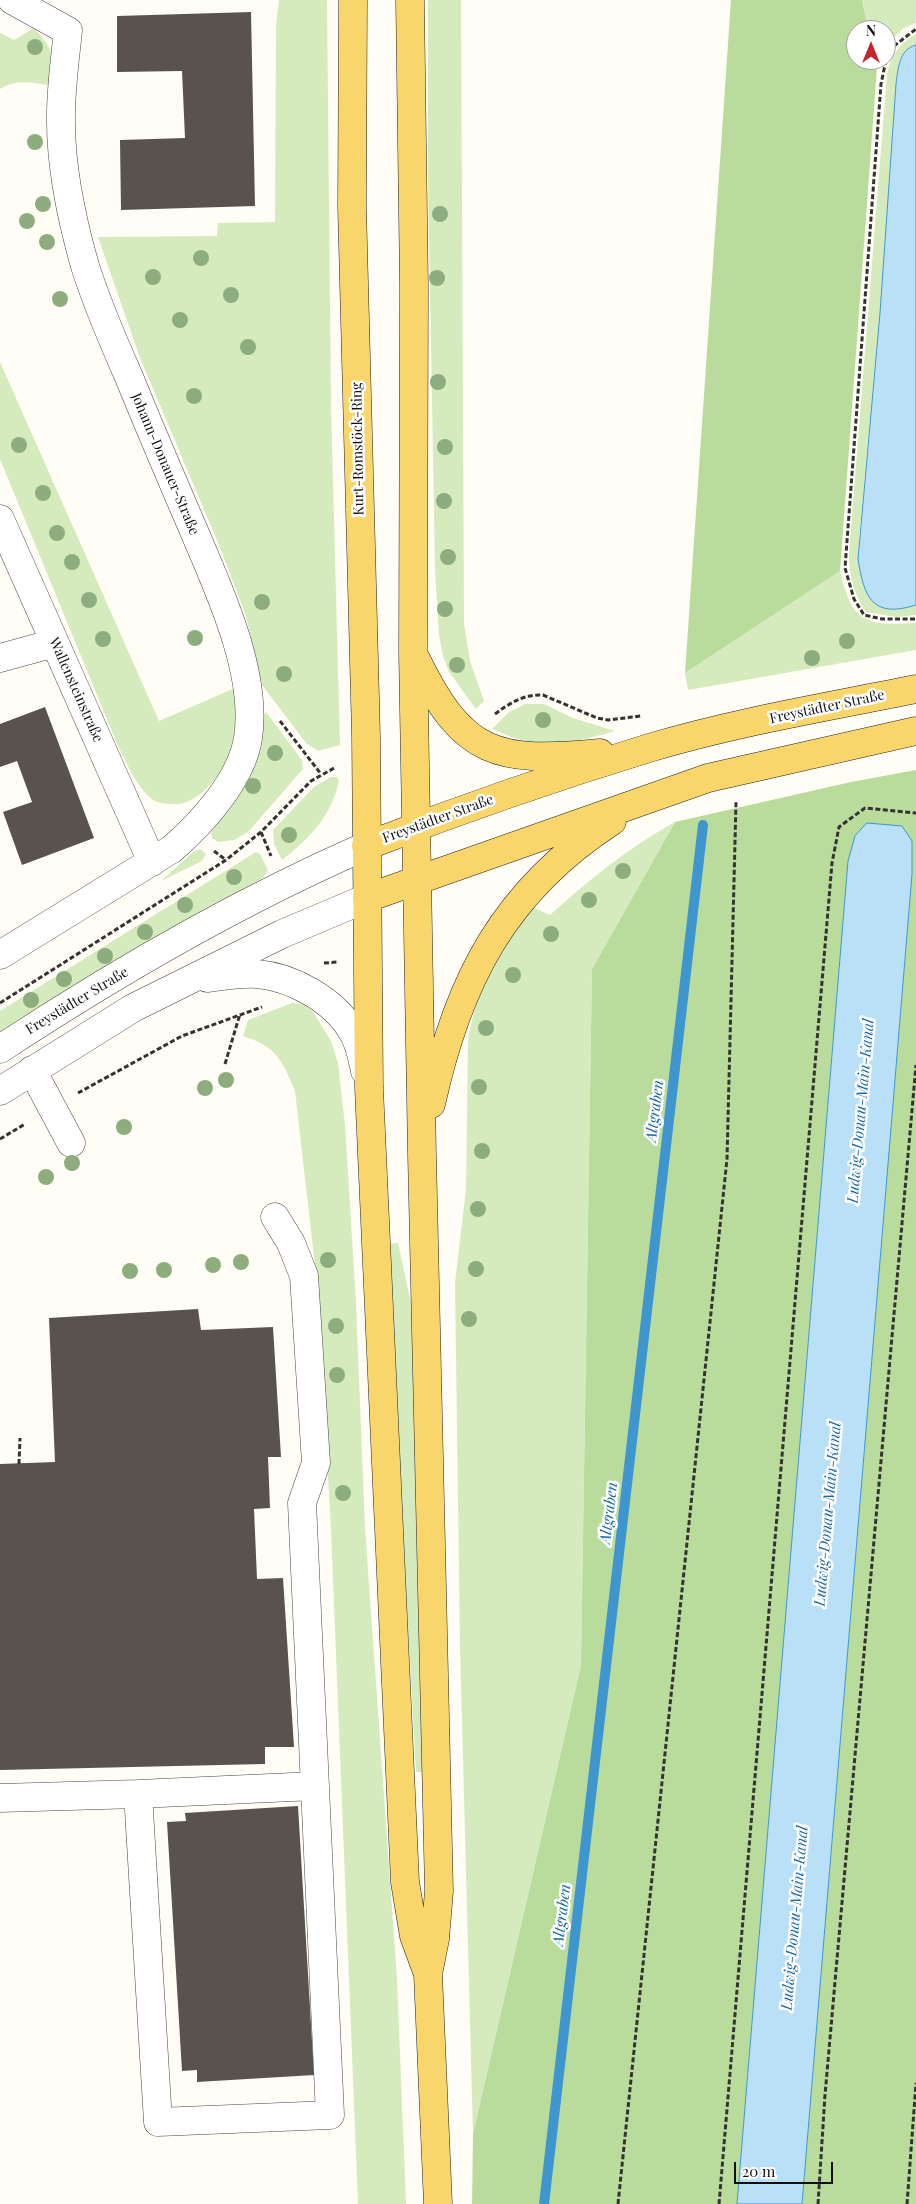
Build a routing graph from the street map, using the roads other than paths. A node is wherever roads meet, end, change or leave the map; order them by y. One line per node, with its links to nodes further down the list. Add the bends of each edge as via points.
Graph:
1 (12, 0): 14 (street, Johann-Donauer-Straße, via 68,32 61,116 66,187 73,222 100,310 223,600 243,668 249,714 248,738 242,760 190,833)
2 (352, 0): 13 (main road, Kurt-Romstöck-Ring, via 352,207)
3 (410, 0): 6 (main road, via 414,286)
4 (0, 519): 5 (street, Wallensteinstraße)
5 (55, 642): 7 (street); 14 (street, Wallensteinstraße)
6 (413, 653): 10 (main road, via 445,710 471,737 486,746 533,757); 12 (main road)
7 (0, 658)
8 (916, 689): 10 (main road, Freystädter Straße)
9 (916, 731): 11 (main road)
10 (650, 748): 12 (main road, Freystädter Straße)
11 (676, 788): 15 (main road); 24 (main road, via 621,815 573,848 509,913 474,972 456,1017 434,1090)
12 (416, 827): 13 (main road, Freystädter Straße); 15 (main road)
13 (366, 846): 16 (main road, Kurt-Romstöck-Ring); 19 (street, Freystädter Straße, via 282,884 186,935)
14 (152, 862): 17 (street, Johann-Donauer-Straße)
15 (418, 880): 16 (main road); 24 (main road)
16 (367, 898): 18 (street); 21 (main road, Kurt-Romstöck-Ring)
17 (0, 955)
18 (184, 982): 20 (street, via 133,1008); 21 (street, via 254,974 276,978 310,992 344,1020 353,1033)
19 (0, 1049)
20 (32, 1070): 22 (street); 23 (street)
21 (369, 1088): 29 (main road, Kurt-Romstöck-Ring, via 404,1882 414,1936)
22 (0, 1091)
23 (70, 1142)
24 (422, 1155): 29 (main road, via 439,1890 436,1939)
25 (275, 1217): 26 (street, via 291,1243 304,1276 316,1463 302,1503)
26 (315, 1786): 27 (street); 27 (street, via 330,2115 158,2122)
27 (138, 1794): 28 (street)
28 (0, 1798)
29 (428, 1974): 30 (main road)
30 (438, 2204)

